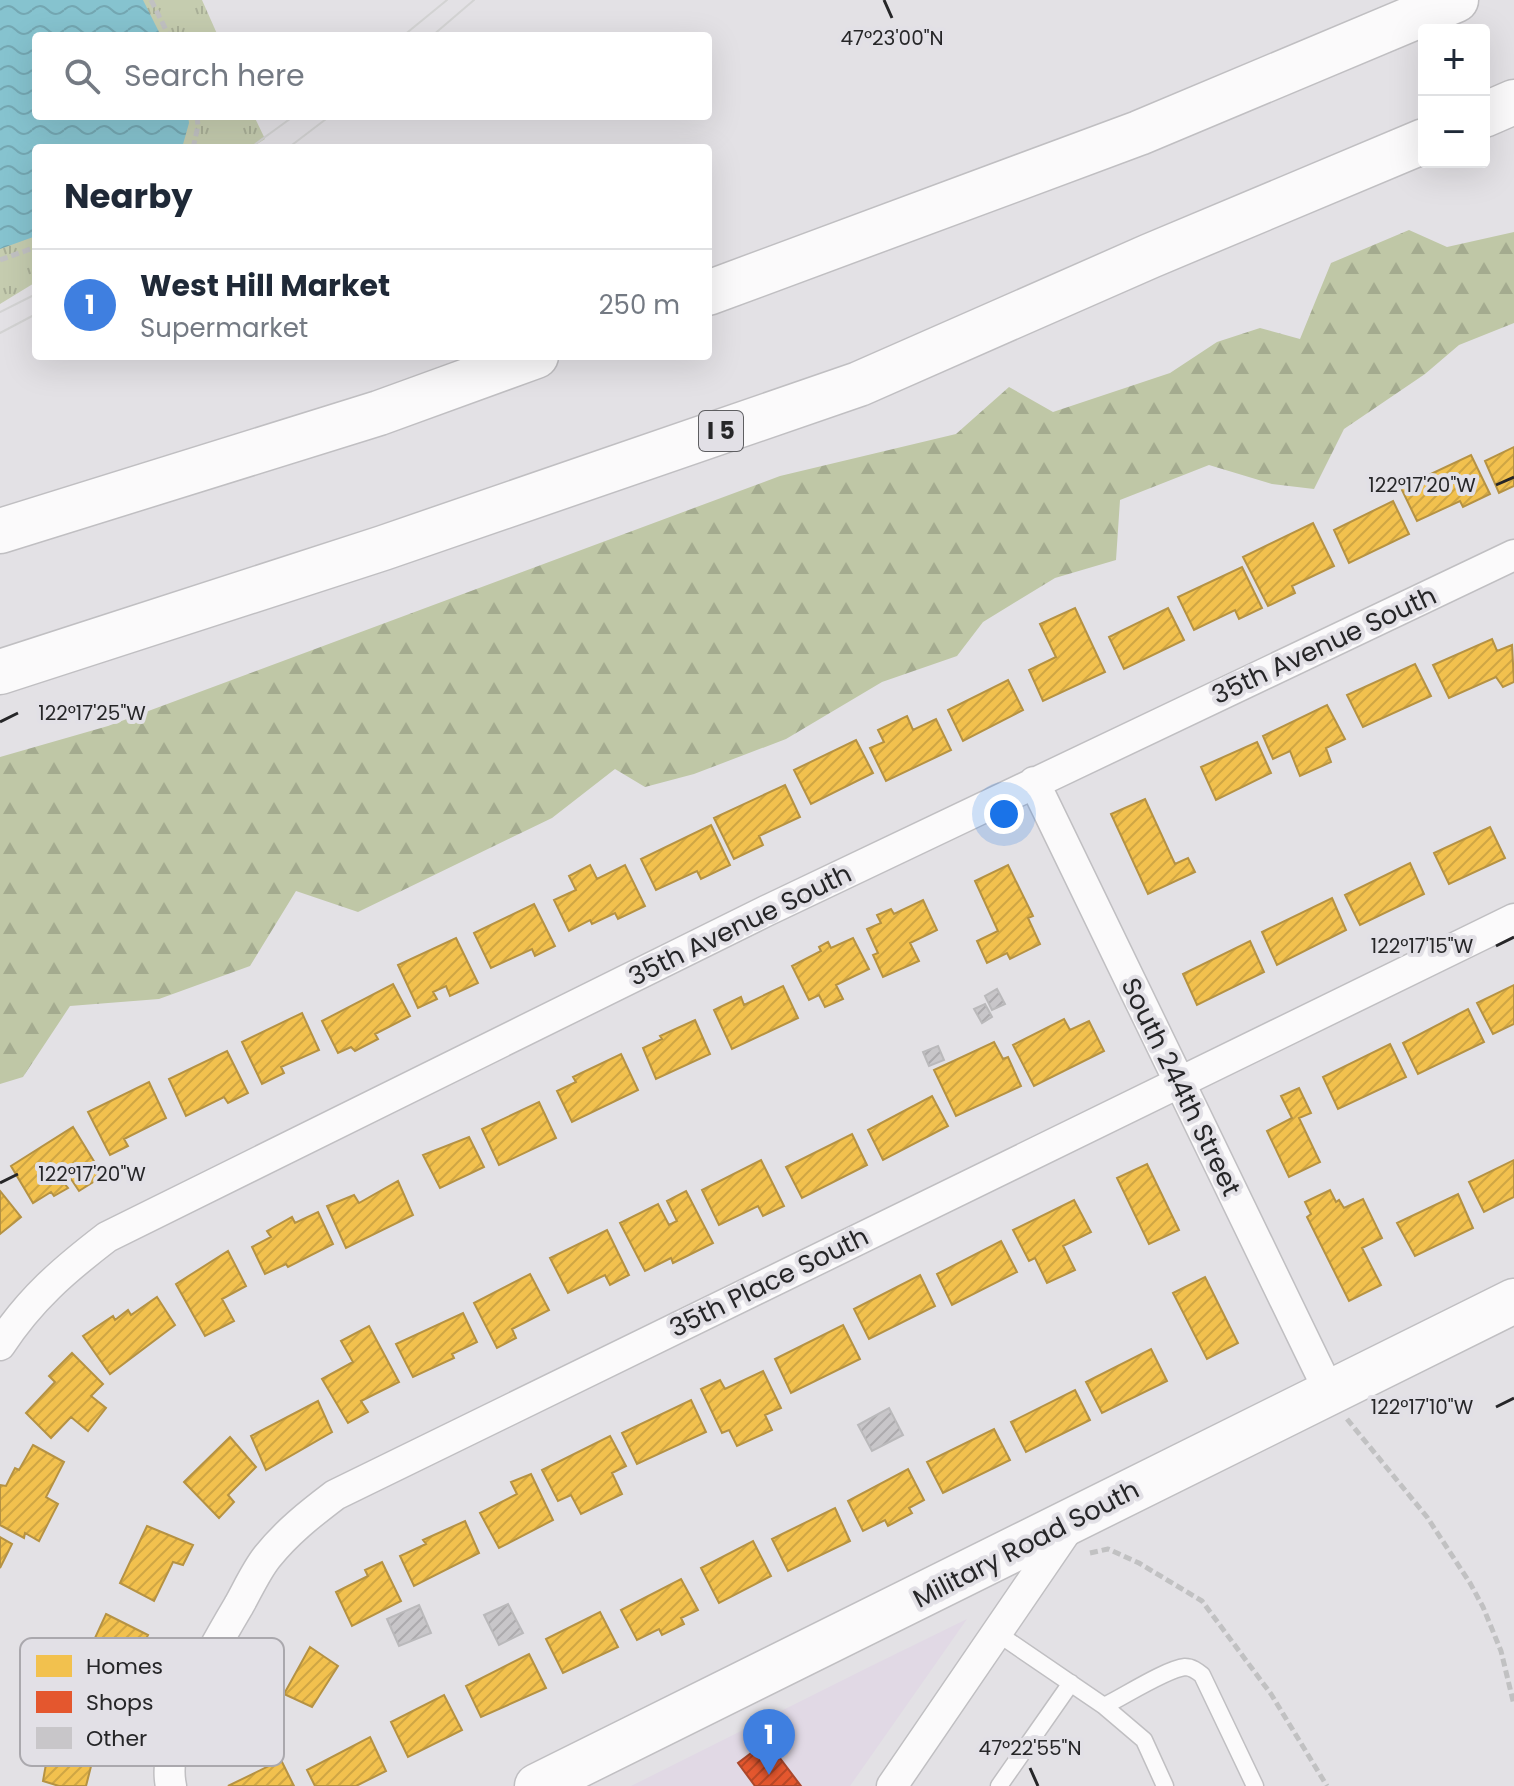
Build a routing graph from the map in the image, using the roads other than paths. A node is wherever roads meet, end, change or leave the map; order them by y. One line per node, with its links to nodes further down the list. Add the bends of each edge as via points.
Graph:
1 (1456, 0): 5 (main road, via 1139,133)
2 (1514, 102): 3 (main road)
3 (1490, 112)
4 (1418, 144): 9 (main road, I 5, via 859,384 383,548)
5 (712, 292)
6 (525, 360): 7 (main road, via 379,413)
7 (0, 531)
8 (1514, 555): 10 (street, 35th Avenue South)
9 (0, 672)
10 (1034, 782): 12 (street, South 244th Street); 14 (street, 35th Avenue South, via 107,1237 58,1274)
11 (1514, 919): 12 (street, 35th Place South)
12 (1179, 1081): 15 (street, South 244th Street); 18 (street, 35th Place South, via 335,1495 296,1524 265,1559)
13 (1514, 1301): 15 (main road, Military Road South)
14 (0, 1345)
15 (1329, 1391): 16 (main road, Military Road South)
16 (1074, 1520): 17 (street); 22 (main road, Military Road South)
17 (997, 1633): 19 (lane); 24 (street)
18 (221, 1638)
19 (1071, 1683): 20 (lane); 25 (lane)
20 (1104, 1706): 26 (lane, via 1144,1740); 27 (lane, via 1168,1673 1194,1669 1202,1675)
21 (170, 1766): 23 (street, 35th Place South)
22 (545, 1784)
23 (171, 1786)
24 (892, 1786)
25 (999, 1786)
26 (1165, 1786)
27 (1255, 1786)

